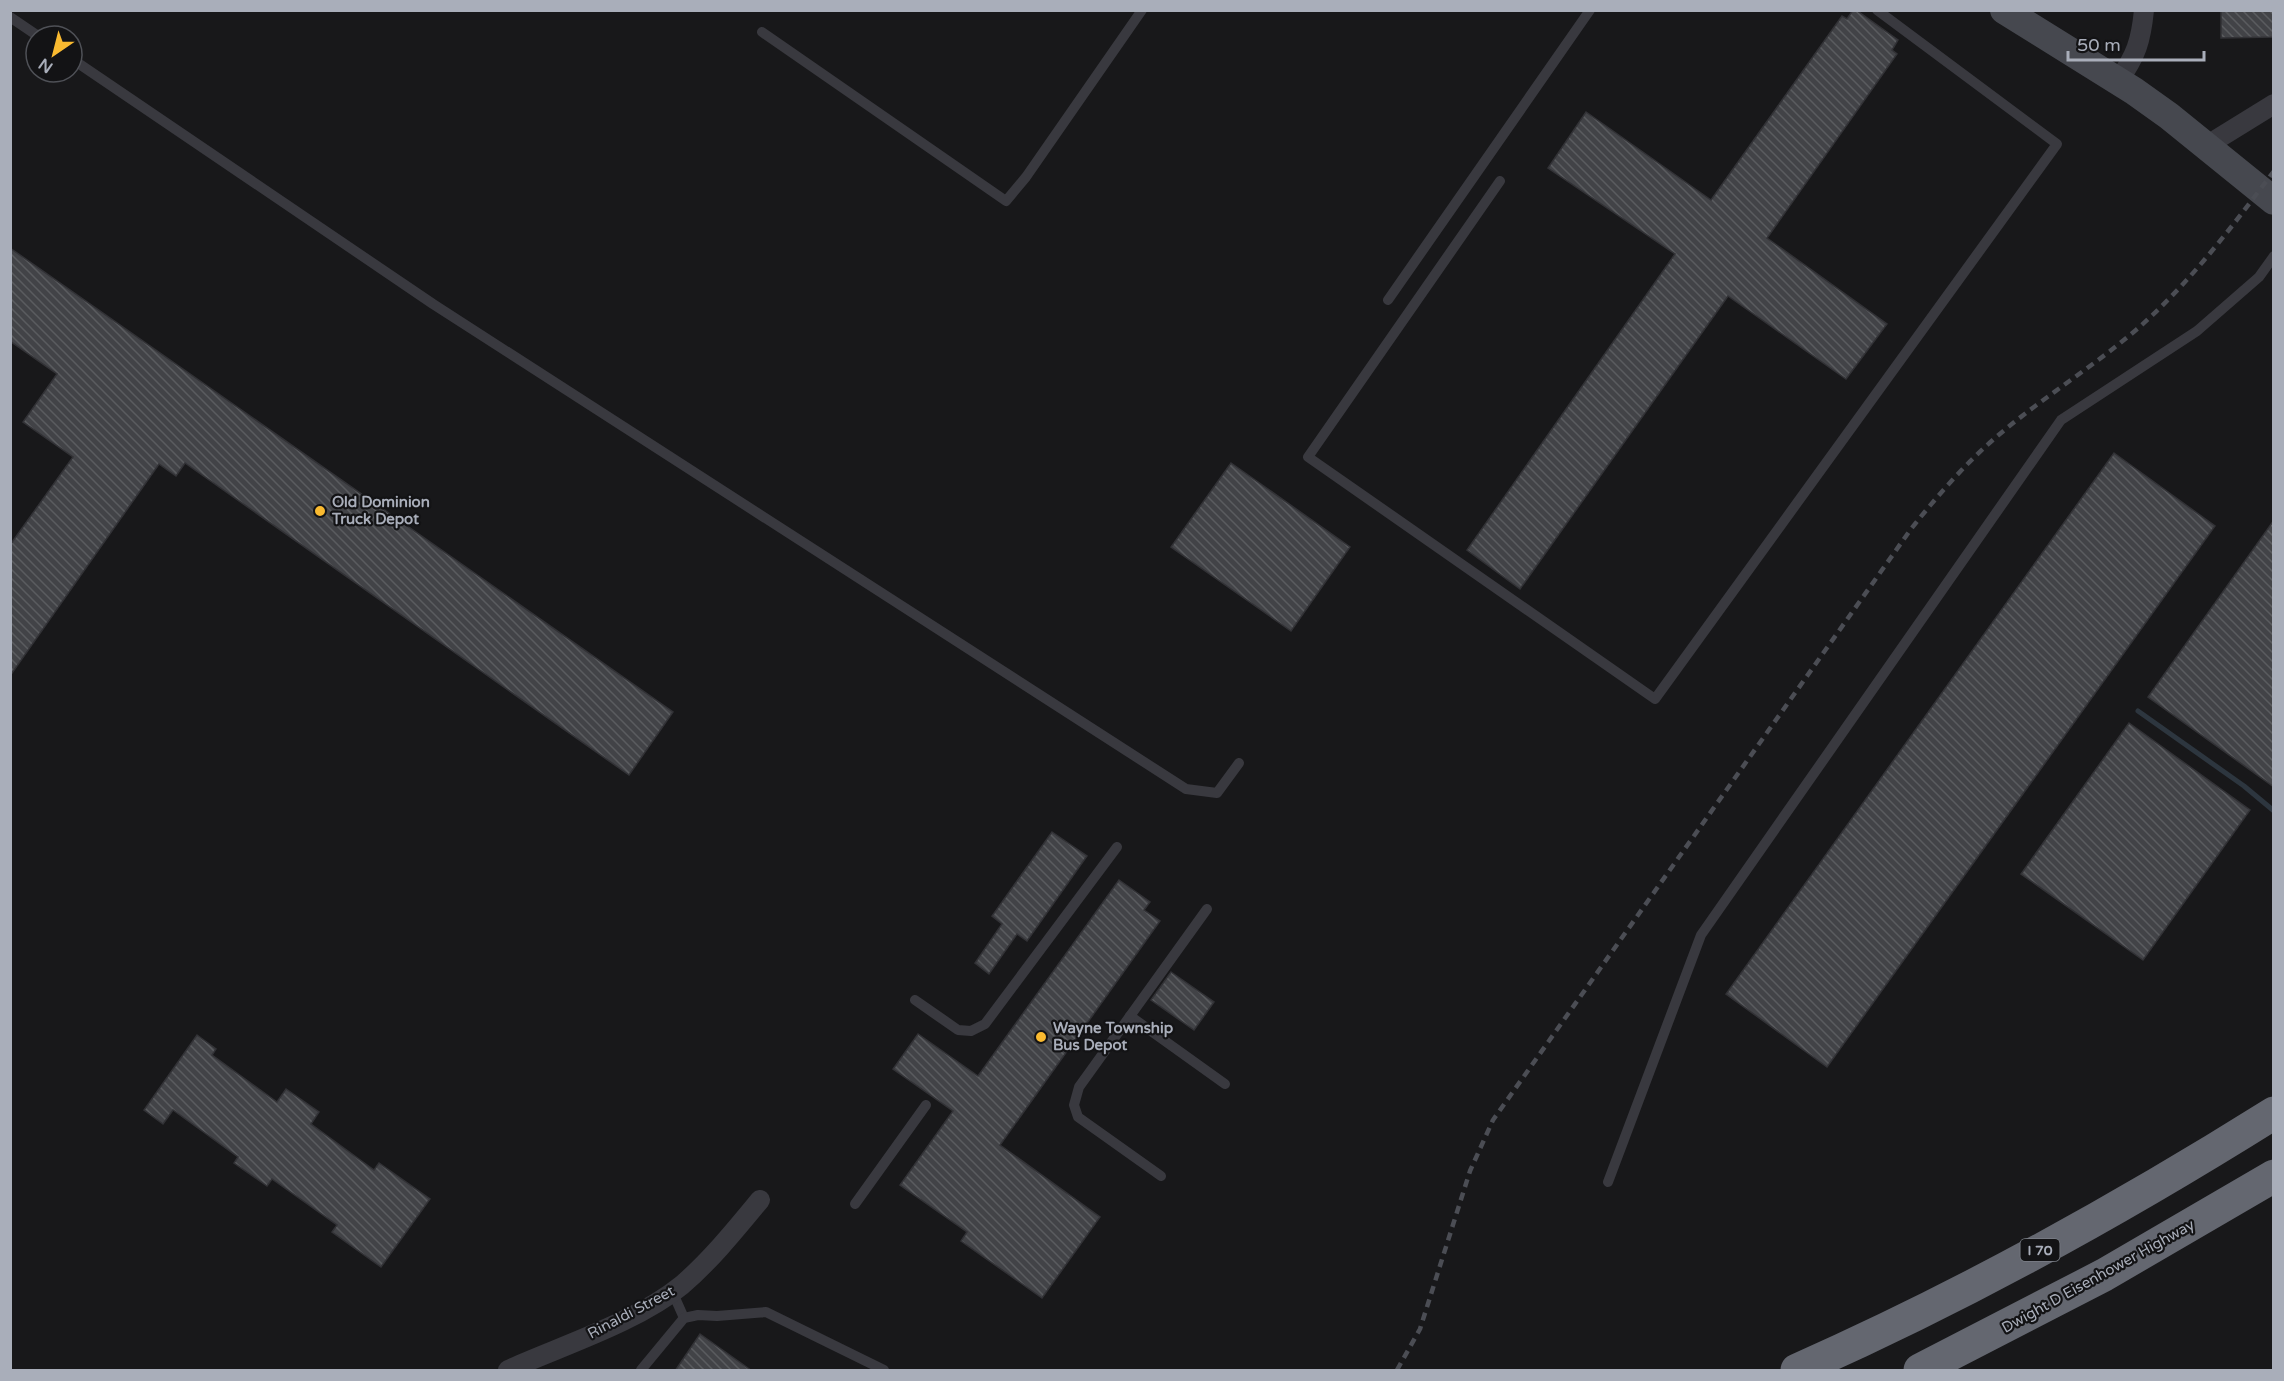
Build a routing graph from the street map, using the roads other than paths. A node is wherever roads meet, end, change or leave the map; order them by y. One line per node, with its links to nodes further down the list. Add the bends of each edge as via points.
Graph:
1 (1142, 10): 8 (lane, via 1006,201)
2 (1590, 10): 16 (lane)
3 (1877, 10): 13 (lane, via 2057,144 1655,699 1308,457)
4 (2004, 10): 10 (street)
5 (2144, 10): 10 (street, via 2136,54)
6 (10, 17): 7 (lane)
7 (24, 26)
8 (762, 32)
9 (84, 67): 17 (lane, via 433,304 1186,789 1217,793)
10 (2118, 81): 12 (street)
11 (2274, 104): 12 (street)
12 (2206, 146): 14 (street)
13 (1500, 181)
14 (2274, 201)
15 (2274, 256): 27 (lane, via 2259,277 2197,332 2061,420 1701,935)
16 (1388, 300)
17 (1239, 763)
18 (1117, 847): 20 (lane, via 985,1024 971,1031 958,1030)
19 (1207, 909): 21 (lane)
20 (915, 1000)
21 (1130, 1016): 22 (lane); 25 (lane, via 1079,1087 1074,1105 1078,1117)
22 (1225, 1084)
23 (926, 1105): 29 (lane)
24 (2274, 1113): 35 (highway, I 70, via 2139,1196 2048,1246)
25 (1161, 1176)
26 (2274, 1176): 36 (highway, Dwight D Eisenhower Highway, via 2104,1275)
27 (1608, 1182)
28 (760, 1200): 30 (street, Rinaldi Street, via 714,1253)
29 (855, 1204)
30 (672, 1291): 31 (lane); 32 (street, Rinaldi Street, via 619,1322)
31 (684, 1318): 33 (lane); 34 (lane, via 766,1312)
32 (508, 1371)
33 (641, 1371)
34 (884, 1371)
35 (1797, 1371)
36 (1920, 1371)

